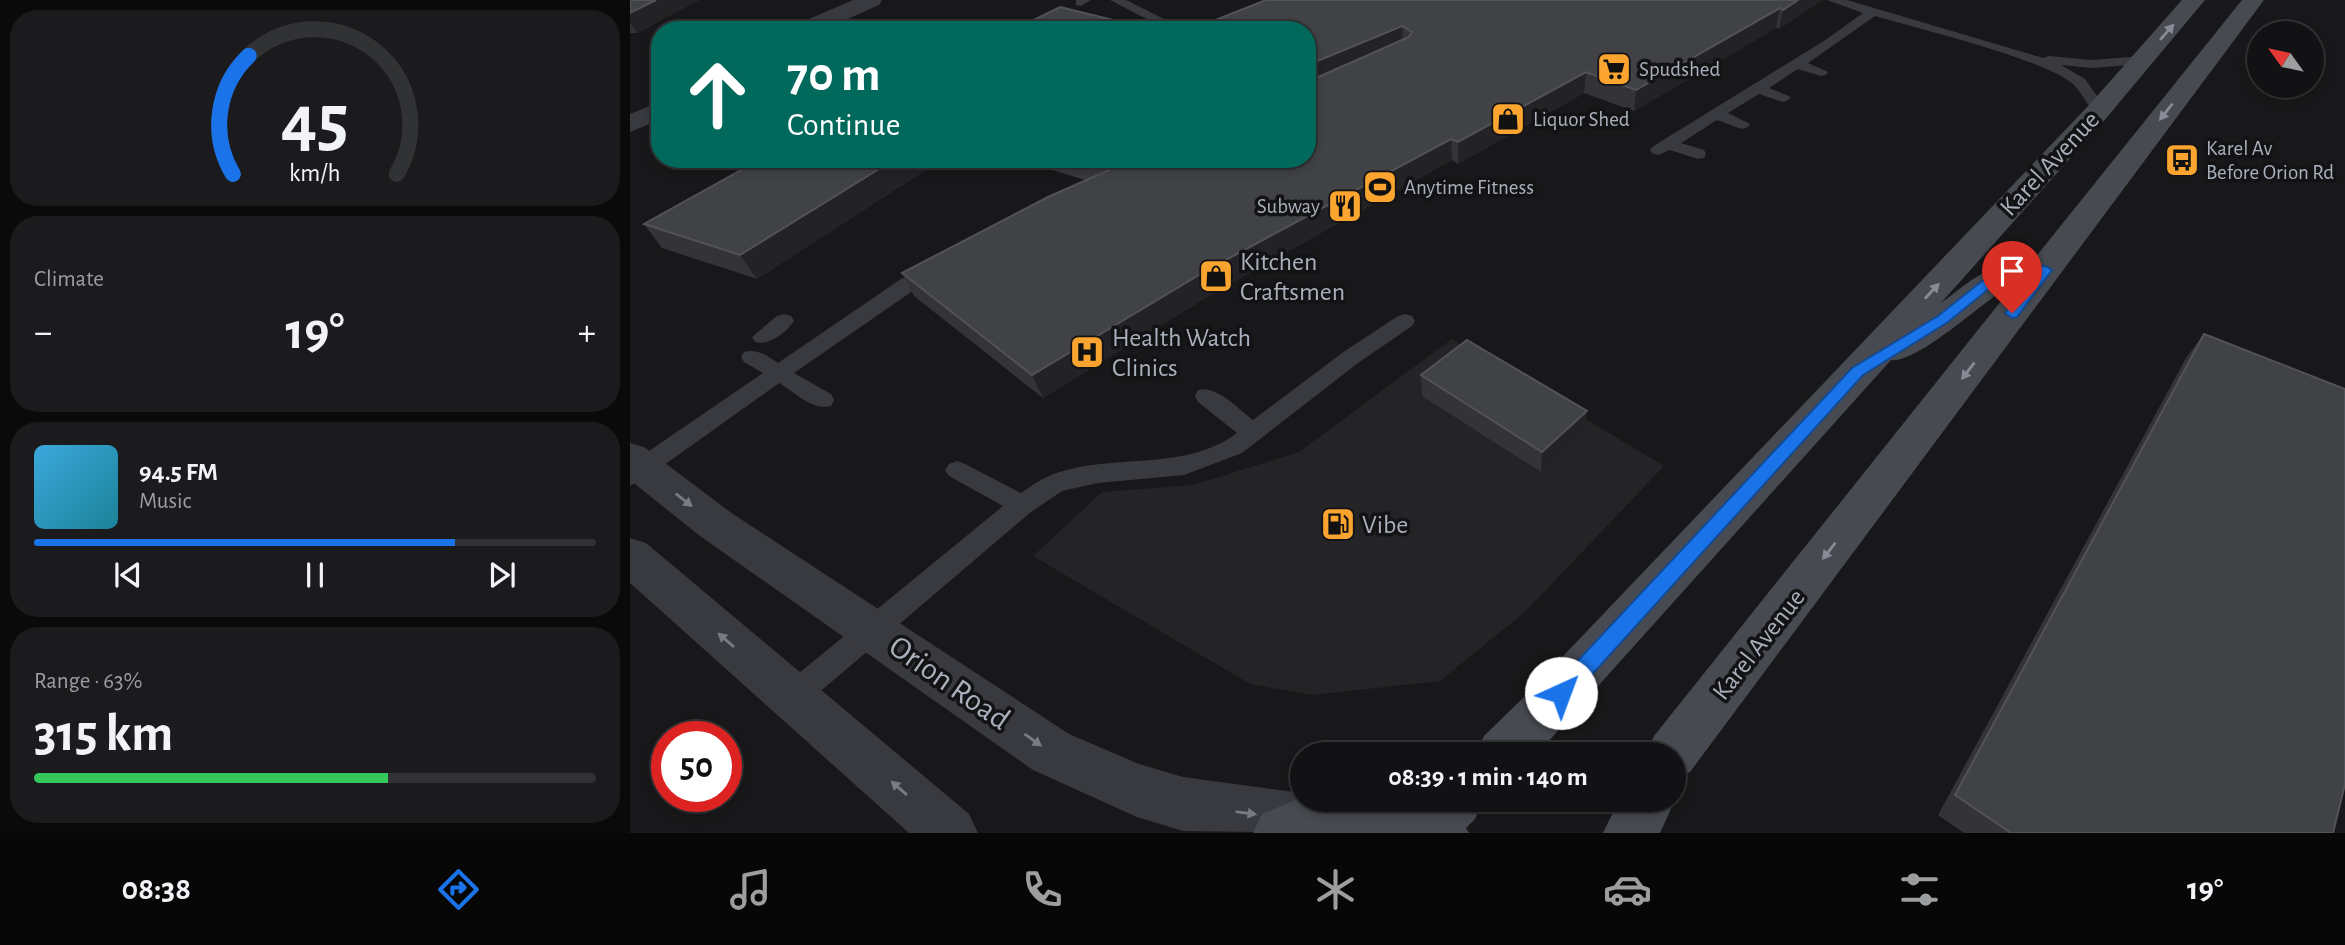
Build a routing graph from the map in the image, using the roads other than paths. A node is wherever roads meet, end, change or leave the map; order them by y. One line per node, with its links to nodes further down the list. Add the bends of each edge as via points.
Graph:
1 (1116, 0): 9 (lane)
2 (1833, 0): 6 (lane)
3 (2194, 0): 13 (main road, Karel Avenue, one-way to 3)
4 (2253, 0): 31 (main road, Karel Avenue, one-way to 31)
5 (881, 2): 7 (street); 8 (street)
6 (1872, 12): 10 (lane); 12 (lane)
7 (828, 21)
8 (851, 21)
9 (1159, 21)
10 (1832, 42): 11 (lane); 14 (lane)
11 (1856, 49)
12 (2019, 54): 13 (lane, via 2065,63); 20 (lane, via 2080,82)
13 (2143, 60): 20 (main road, Karel Avenue)
14 (1797, 64): 15 (lane); 16 (lane)
15 (1821, 72)
16 (1758, 89): 18 (lane); 22 (lane)
17 (651, 97): 19 (street)
18 (1783, 97)
19 (630, 105)
20 (2099, 110): 36 (main road, Karel Avenue, one-way to 20)
21 (651, 114): 23 (street)
22 (1717, 115): 24 (lane); 25 (lane, via 1664,147)
23 (630, 124)
24 (1742, 124)
25 (1698, 154)
26 (1064, 168): 27 (lane, via 1088,176)
27 (1101, 168)
28 (1116, 182): 29 (lane)
29 (1091, 194)
30 (954, 258): 37 (lane, via 908,283)
31 (2045, 270): 36 (main road, via 2017,268 1987,284 1943,319); 48 (main road, Karel Avenue, one-way to 48)
32 (784, 321): 34 (lane)
33 (1405, 321): 40 (lane)
34 (762, 337)
35 (752, 357): 37 (lane)
36 (1858, 372): 47 (main road, Karel Avenue)
37 (778, 374): 39 (lane); 41 (lane)
38 (1206, 396): 40 (lane)
39 (823, 400)
40 (1253, 433): 43 (lane, via 1234,447 1184,466 1055,483)
41 (634, 467): 45 (street, Orion Road, one-way to 45)
42 (957, 470): 43 (lane)
43 (1022, 505): 45 (lane)
44 (630, 556): 46 (street, one-way to 44)
45 (874, 630): 46 (lane); 51 (street, Orion Road, one-way to 51, via 1051,752 1137,790)
46 (792, 697): 52 (street, one-way to 46)
47 (1513, 742)
48 (1681, 742)
49 (1641, 812): 53 (main road)
50 (1442, 820): 51 (main road, via 1366,814)
51 (1294, 827)
52 (950, 833)
53 (1630, 833)

